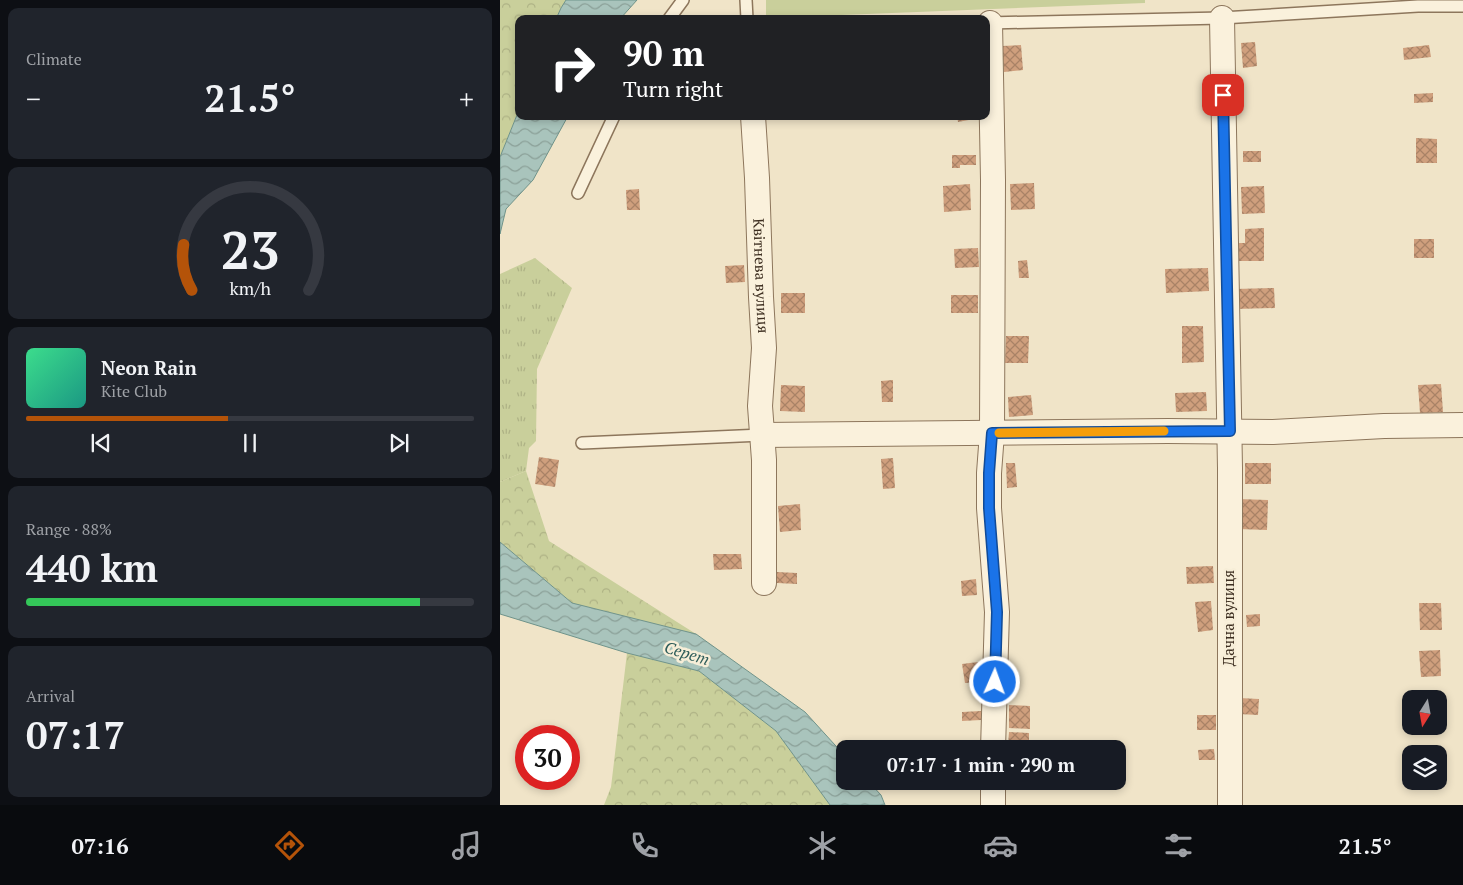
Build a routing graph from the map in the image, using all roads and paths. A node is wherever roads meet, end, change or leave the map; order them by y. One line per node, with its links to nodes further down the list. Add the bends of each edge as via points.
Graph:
1 (683, 0): 4 (lane)
2 (746, 0): 5 (lane)
3 (1463, 6): 6 (lane)
4 (672, 15)
5 (747, 15)
6 (1222, 18): 7 (lane); 13 (street, Дачна вулиця)
7 (990, 23)
8 (990, 86): 14 (street)
9 (612, 120): 11 (lane)
10 (752, 120): 15 (street, Квітнева вулиця, via 764,334 760,406)
11 (578, 193)
12 (1463, 425): 13 (street)
13 (1230, 431): 14 (street); 21 (street, Дачна вулиця)
14 (992, 433): 15 (street); 18 (street, via 989,508 997,612)
15 (762, 435): 16 (lane); 17 (street, Квітнева вулиця)
16 (582, 443)
17 (764, 583)
18 (993, 740)
19 (992, 790): 20 (street)
20 (993, 805)
21 (1230, 805)

